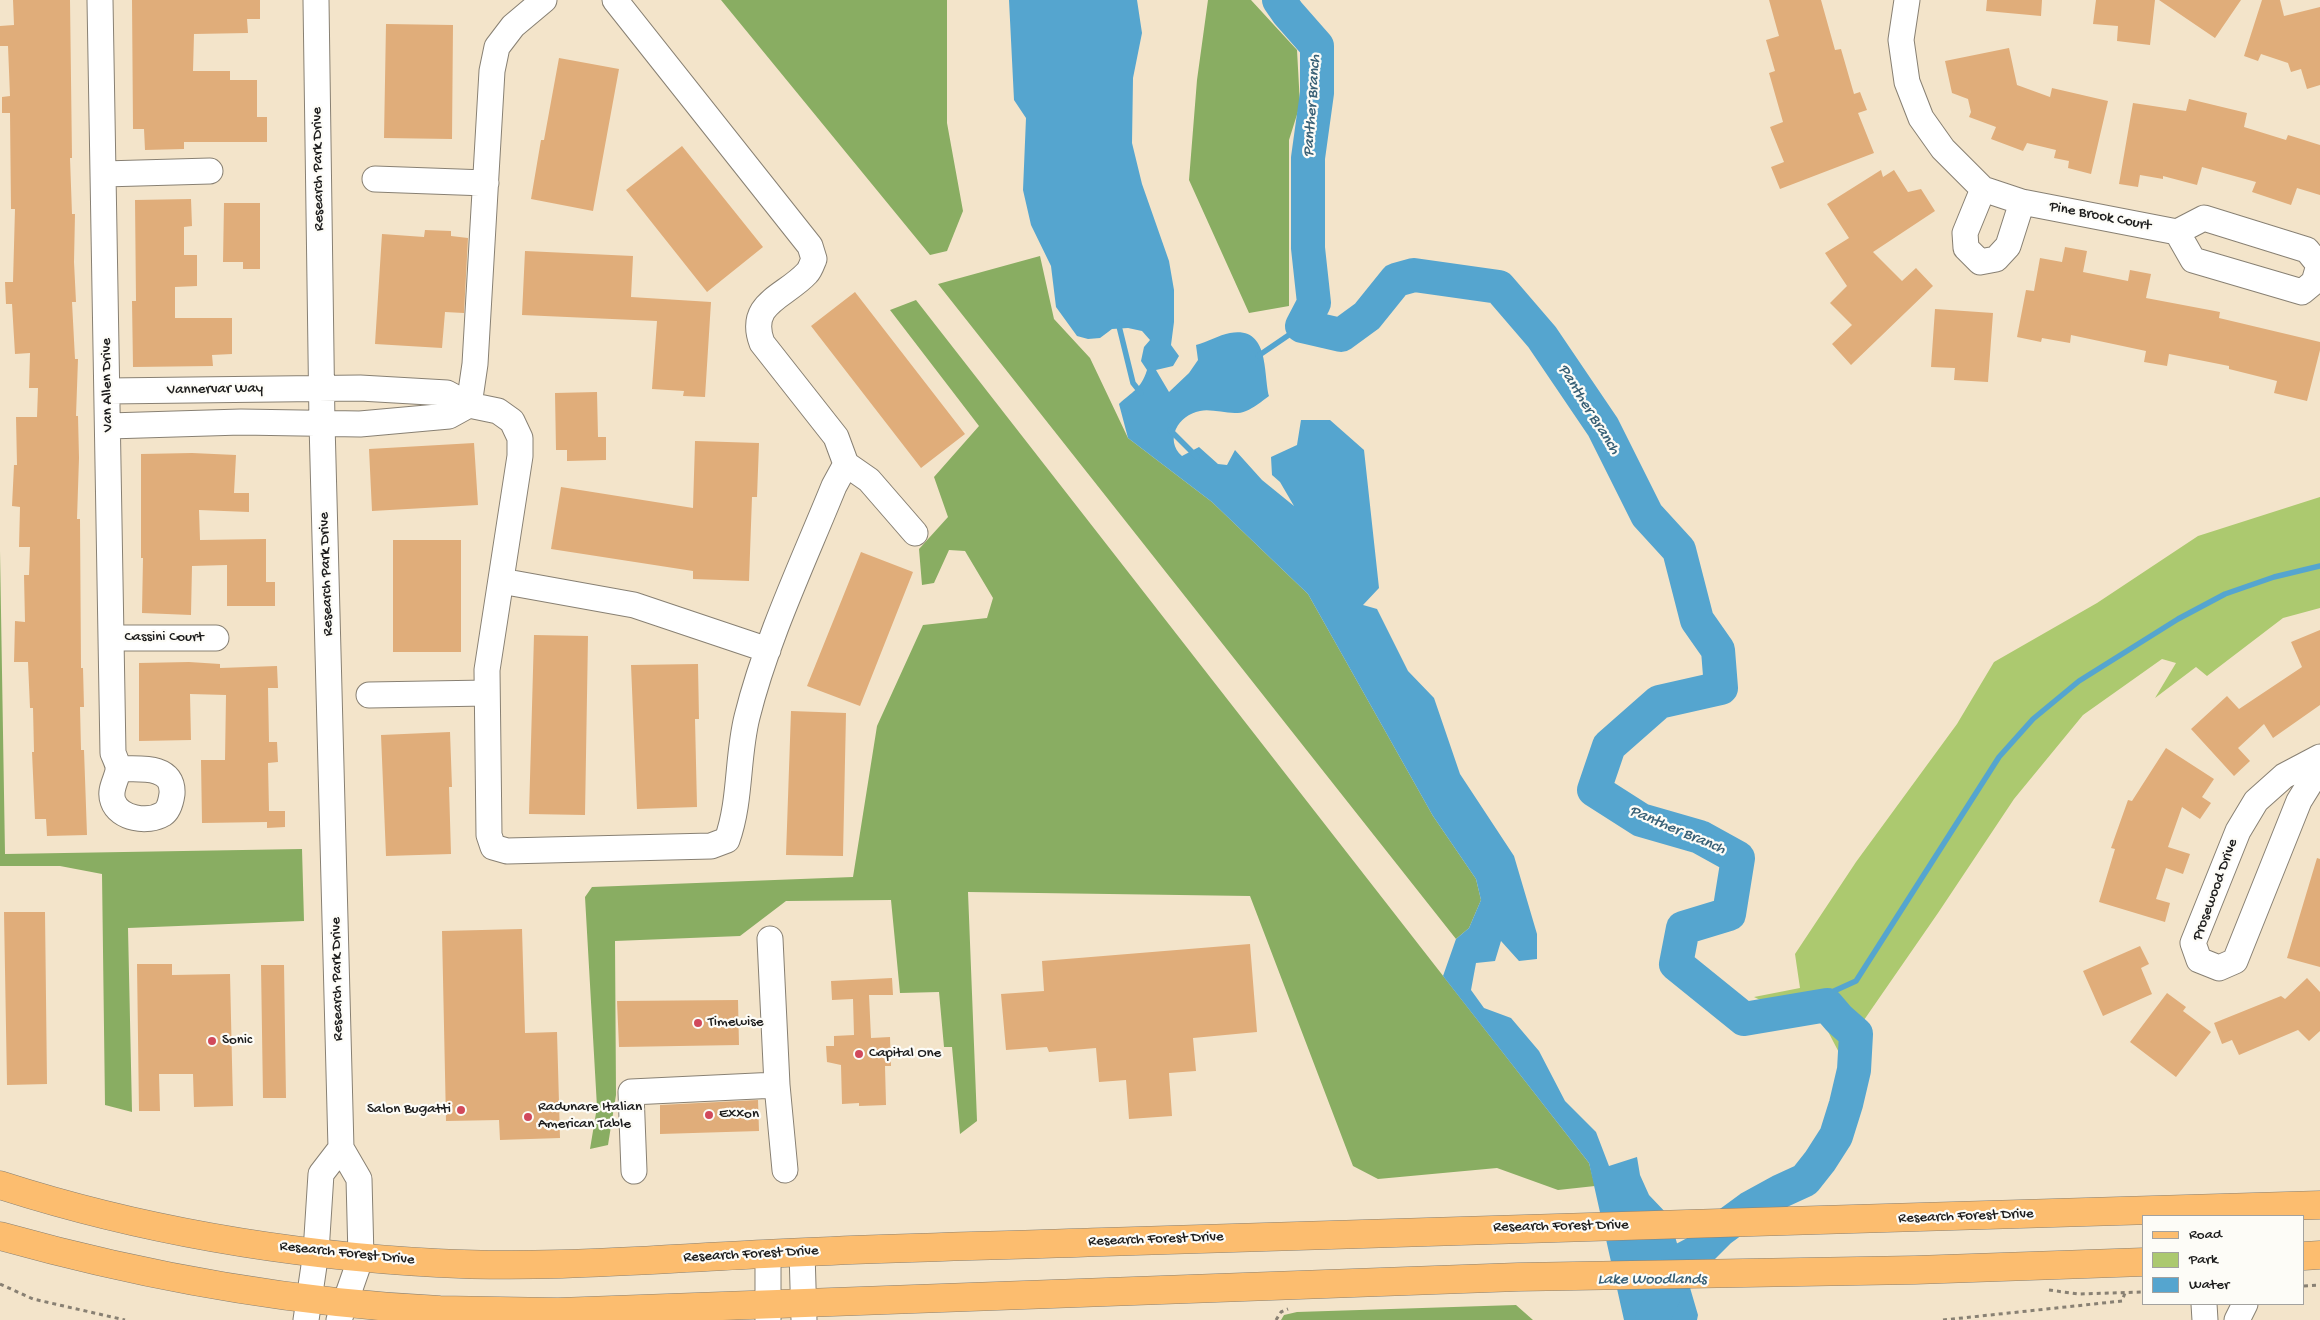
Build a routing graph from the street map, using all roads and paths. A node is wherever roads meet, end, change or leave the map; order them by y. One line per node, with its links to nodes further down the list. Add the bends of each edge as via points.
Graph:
1 (100, 0): 7 (street, Van Allen Drive)
2 (316, 0): 13 (street, Research Park Drive)
3 (544, 0): 9 (street, via 513,26 497,47 492,71)
4 (614, 0): 20 (street, via 810,246 814,259 808,272 765,306 758,319 757,330 762,343 836,437)
5 (1907, 0): 10 (street, Pine Brook Court, via 1901,40 1907,82 1921,118 1943,149)
6 (210, 171): 7 (street)
7 (104, 174): 15 (street, Van Allen Drive)
8 (375, 179): 9 (street)
9 (486, 183): 16 (street, via 475,364)
10 (1983, 189): 11 (street, Pine Brook Court); 11 (street, via 1965,233 1966,248 1980,262 1996,259 2008,246)
11 (2022, 202): 12 (street, Pine Brook Court)
12 (2177, 232): 12 (street, via 2193,260 2302,292 2314,282 2319,265 2307,250 2204,218)
13 (323, 388): 14 (street, Vannervar Way); 15 (street, Vannervar Way); 18 (street, Research Park Drive)
14 (430, 390): 16 (street, Vannervar Way, via 447,393); 17 (street)
15 (108, 391): 19 (street, Van Allen Drive)
16 (468, 405): 17 (street, via 449,416); 22 (street, Vannervar Way, via 498,411 512,421 520,438)
17 (431, 419): 18 (street)
18 (322, 423): 19 (street); 33 (street, Research Park Drive)
19 (109, 426): 23 (street, Van Allen Drive)
20 (846, 464): 21 (street, via 869,480); 25 (street, via 834,486)
21 (915, 533)
22 (501, 581): 25 (street, via 634,605); 26 (street, Vannervar Way, via 487,670)
23 (112, 638): 24 (street, Cassini Court); 30 (street, Van Allen Drive, via 113,753)
24 (216, 638)
25 (768, 650): 26 (street, Vannervar Way, via 747,716 732,825 727,840 711,846 507,851 493,847 488,835)
26 (487, 693): 27 (street)
27 (369, 696)
28 (2320, 757): 29 (street, Prosewood Drive, via 2284,776 2256,801 2238,831 2193,943 2199,960 2219,968 2235,961 2299,801)
29 (2320, 766)
30 (118, 770)
31 (770, 939): 32 (street)
32 (777, 1085): 34 (street); 35 (street, via 631,1092)
33 (341, 1148): 40 (street, via 321,1174); 45 (street, Research Park Drive, via 360,1180)
34 (785, 1170)
35 (634, 1171)
36 (0, 1185): 40 (main road, Research Forest Drive, via 53,1202 164,1229)
37 (2320, 1205): 38 (main road, Research Forest Drive)
38 (2280, 1211): 41 (main road, Research Forest Drive, via 1516,1228)
39 (0, 1236): 53 (main road)
40 (316, 1252): 45 (main road, Research Forest Drive); 53 (street)
41 (802, 1252): 42 (main road, Research Forest Drive); 55 (street)
42 (768, 1254): 45 (main road, Research Forest Drive, via 558,1264 440,1263); 56 (street)
43 (2320, 1255): 44 (main road)
44 (2305, 1256)
45 (361, 1257): 54 (street, Research Park Drive)
46 (2142, 1262): 55 (main road, via 1518,1278)
47 (0, 1284): 57 (path, via 33,1299)
48 (2320, 1285): 49 (path)
49 (2305, 1286)
50 (2125, 1293): 58 (path, via 2122,1301)
51 (2204, 1305): 59 (street)
52 (2244, 1305): 60 (street)
53 (308, 1309): 54 (main road)
54 (342, 1311): 56 (main road)
55 (803, 1311): 56 (main road)
56 (768, 1312)
57 (125, 1320)
58 (1943, 1320)
59 (2205, 1320)
60 (2237, 1320)

